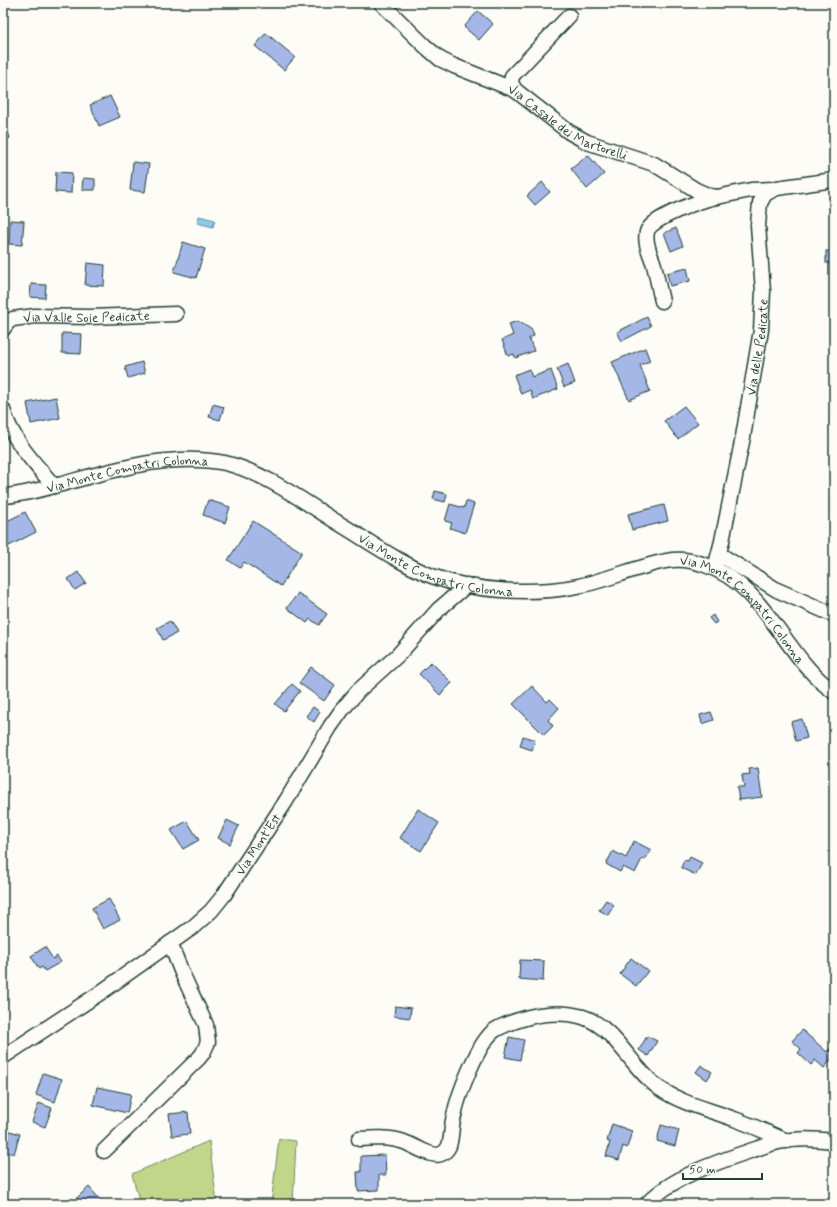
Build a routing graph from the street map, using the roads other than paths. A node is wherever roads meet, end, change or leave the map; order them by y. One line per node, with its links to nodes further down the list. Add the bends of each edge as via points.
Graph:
1 (381, 3): 3 (street, Via Casale dei Martorelli, via 440,59)
2 (569, 16): 3 (street, via 512,76 511,83)
3 (515, 90): 6 (street, Via Casale dei Martorelli, via 581,139 649,162 696,190)
4 (834, 180): 5 (street)
5 (772, 189): 6 (street, via 751,190); 13 (street, Via delle Pedicate, via 763,196 759,211 763,296 761,330)
6 (717, 197): 7 (street, via 656,220 648,228 647,244)
7 (662, 301)
8 (176, 314): 9 (street, Via Valle Soie Pedicate, via 35,316 13,319)
9 (3, 329)
10 (3, 410): 11 (street, via 17,439)
11 (54, 486): 12 (street, Via Monte Compatri Colonna); 15 (street, Via Monte Compatri Colonna, via 118,469 150,464 183,461 224,463 275,484 412,567 438,578)
12 (3, 496)
13 (719, 554): 14 (street, Via delle Pedicate); 16 (street, via 772,588)
14 (715, 568): 15 (street, Via Monte Compatri Colonna, via 677,559 561,589 514,590); 17 (street, Via Monte Compatri Colonna, via 732,577 750,594 813,672)
15 (468, 585): 18 (street, Via Mont'Est, via 439,609 398,655 346,704 224,895 205,917)
16 (834, 615)
17 (834, 692)
18 (170, 943): 19 (street, Via Mont'Est); 23 (street, via 205,1020 208,1042 199,1058)
19 (3, 1057)
20 (359, 1139): 21 (street, via 396,1139 431,1154 442,1154 449,1144 462,1088 483,1043 489,1036 521,1019 538,1015 564,1014 582,1017 598,1025 650,1081 683,1102 736,1119)
21 (788, 1141): 22 (street); 24 (street, via 712,1165 658,1192)
22 (834, 1141)
23 (104, 1151)
24 (647, 1204)

